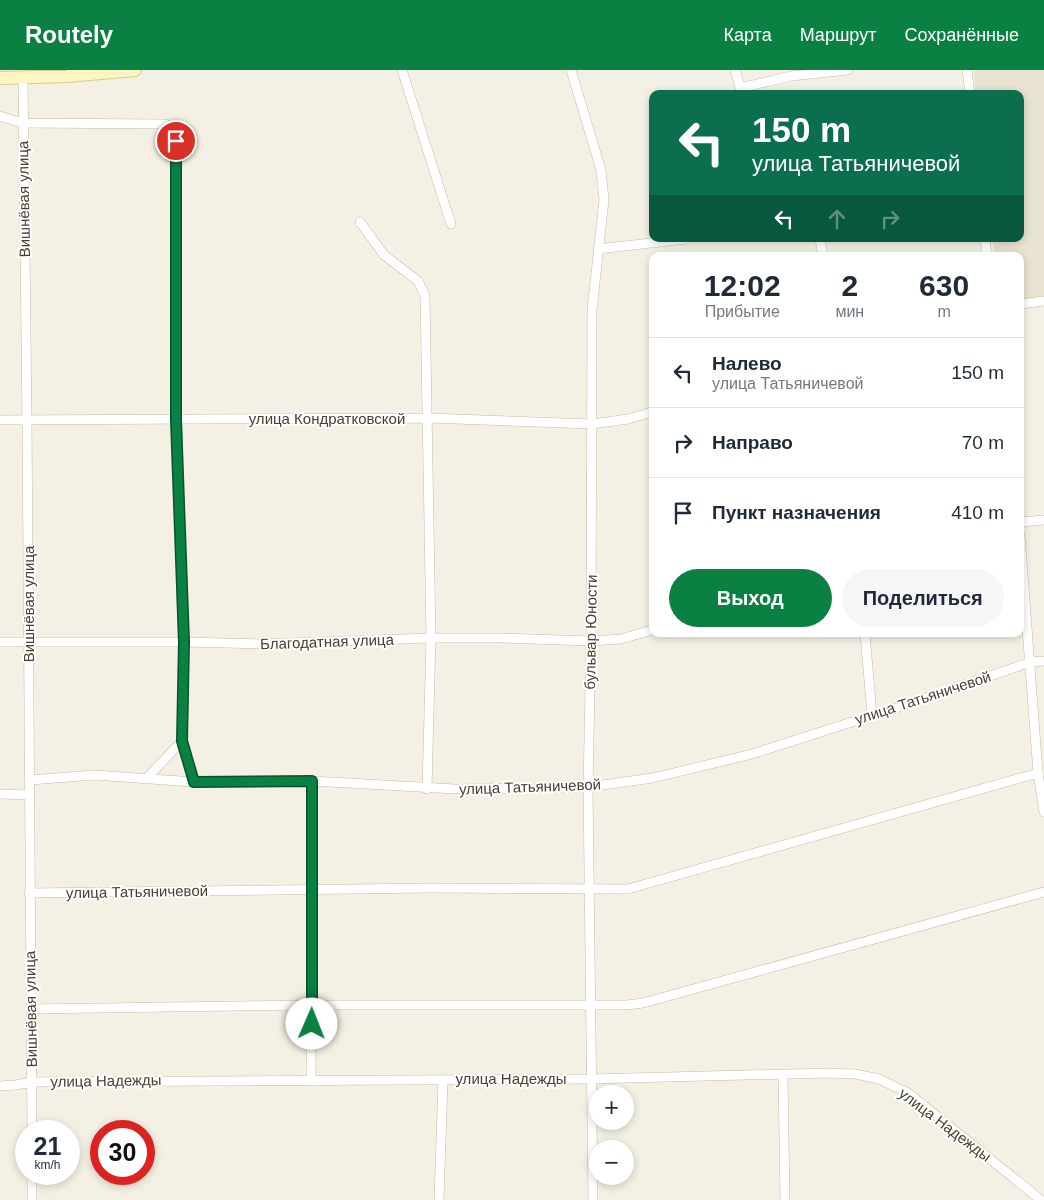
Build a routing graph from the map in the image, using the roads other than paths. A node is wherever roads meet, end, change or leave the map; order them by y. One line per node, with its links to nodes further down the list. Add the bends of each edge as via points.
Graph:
1 (135, 70): 8 (main road)
2 (402, 70): 15 (street)
3 (571, 70): 17 (street, бульвар Юности, via 601,170 604,200)
4 (735, 70): 9 (street)
5 (848, 70): 10 (street, via 791,76)
6 (967, 70): 11 (street)
7 (0, 78): 8 (main road)
8 (23, 78): 13 (street, Вишнёвая улица)
9 (741, 90)
10 (744, 90)
11 (970, 90)
12 (0, 116): 13 (street)
13 (22, 123): 23 (street, Вишнёвая улица); 24 (street, via 165,124 176,129)
14 (360, 222): 21 (street, via 384,255 418,281 425,296)
15 (451, 224)
16 (660, 242): 17 (street)
17 (598, 249): 25 (street, бульвар Юности, via 592,310)
18 (1044, 301): 19 (street)
19 (1024, 304)
20 (649, 413): 25 (street, улица Кондратковской)
21 (428, 418): 24 (street, улица Кондратковской); 25 (street, улица Кондратковской); 31 (street)
22 (0, 420): 23 (street, улица Кондратковской)
23 (27, 420): 24 (street, улица Кондратковской); 35 (street, Вишнёвая улица)
24 (176, 420): 34 (street)
25 (592, 424): 32 (street, бульвар Юности)
26 (1044, 520): 27 (street)
27 (1024, 522)
28 (1024, 581): 37 (street)
29 (649, 631): 32 (street, Благодатная улица, via 620,639)
30 (864, 637): 38 (street)
31 (431, 638): 32 (street, Благодатная улица); 34 (street, Благодатная улица, via 262,644); 46 (street)
32 (591, 641): 45 (street, бульвар Юности)
33 (0, 642): 35 (street, Благодатная улица)
34 (184, 642): 35 (street, Благодатная улица); 39 (street)
35 (29, 643): 42 (street, Вишнёвая улица)
36 (1044, 661): 37 (street, улица Татьяничевой)
37 (1031, 662): 38 (street, улица Татьяничевой); 40 (street)
38 (872, 715): 45 (street, улица Татьяничевой, via 752,754 653,778)
39 (182, 741): 41 (street); 44 (street)
40 (1038, 773): 49 (street); 50 (street, улица Татьяничевой, via 628,889)
41 (146, 779): 42 (street, улица Татьяничевой, via 94,775); 44 (street, улица Татьяничевой)
42 (30, 780): 48 (street, Вишнёвая улица)
43 (312, 781): 44 (street, улица Татьяничевой); 46 (street, улица Татьяничевой); 51 (street)
44 (194, 782)
45 (588, 787): 46 (street, улица Татьяничевой); 50 (street, бульвар Юности)
46 (427, 789)
47 (0, 794): 48 (street)
48 (30, 795): 53 (street, Вишнёвая улица)
49 (1044, 812)
50 (589, 889): 51 (street, улица Татьяничевой); 55 (street, бульвар Юности)
51 (312, 890): 53 (street, улица Татьяничевой); 54 (street)
52 (1044, 892): 55 (street, via 643,1003)
53 (29, 893): 56 (street, Вишнёвая улица)
54 (312, 1005): 55 (street); 56 (street); 59 (street)
55 (591, 1005): 58 (street, бульвар Юности)
56 (31, 1009): 61 (street, Вишнёвая улица)
57 (783, 1075): 58 (street, улица Надежды); 68 (street); 69 (street, улица Надежды, via 855,1074 894,1086 908,1093)
58 (591, 1079): 60 (street, улица Надежды); 67 (street, бульвар Юности)
59 (311, 1080): 60 (street, улица Надежды); 61 (street, улица Надежды)
60 (443, 1080): 66 (street)
61 (32, 1082): 62 (street, улица Надежды); 63 (street, Вишнёвая улица)
62 (0, 1086)
63 (32, 1120)
64 (32, 1185): 65 (street)
65 (32, 1200)
66 (439, 1200)
67 (593, 1200)
68 (785, 1200)
69 (1041, 1200)

